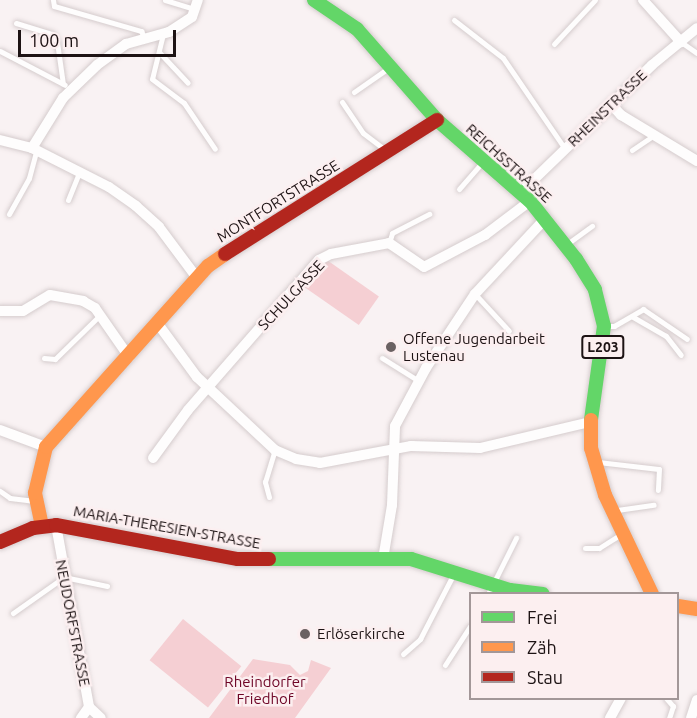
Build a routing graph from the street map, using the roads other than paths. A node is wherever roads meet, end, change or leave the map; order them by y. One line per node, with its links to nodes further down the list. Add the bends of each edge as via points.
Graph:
1 (52, 0): 11 (lane, via 54,6 141,31)
2 (165, 0): 6 (lane)
3 (595, 0): 13 (lane)
4 (643, 0): 12 (street)
5 (319, 1): 17 (street, REICHSSTRASSE / L203, via 357,29)
6 (196, 4): 10 (street, via 192,17)
7 (454, 20): 27 (lane, via 503,58)
8 (16, 23): 19 (lane, via 52,34)
9 (697, 28): 12 (street, RHEINSTRASSE)
10 (163, 34): 11 (street); 15 (lane)
11 (145, 39): 19 (street, via 126,44)
12 (681, 42): 16 (lane); 22 (street, RHEINSTRASSE)
13 (554, 44)
14 (0, 51): 19 (lane)
15 (159, 52): 18 (lane); 26 (lane, via 152,80 184,103)
16 (697, 53)
17 (389, 67): 20 (lane); 23 (street, REICHSSTRASSE / L203)
18 (189, 83)
19 (67, 88): 28 (street)
20 (354, 92)
21 (342, 102): 30 (lane, via 363,133)
22 (611, 104): 24 (street); 27 (street, RHEINSTRASSE)
23 (437, 120): 30 (street, MONTFORTSTRASSE); 31 (street, REICHSSTRASSE / L203)
24 (654, 135): 29 (lane); 32 (street)
25 (0, 140): 28 (street)
26 (215, 149)
27 (565, 149): 35 (street, RHEINSTRASSE)
28 (34, 150): 33 (street); 37 (lane, via 29,178)
29 (632, 150)
30 (389, 152): 43 (street, MONTFORTSTRASSE, via 249,236)
31 (484, 160): 34 (lane); 35 (street, REICHSSTRASSE / L203)
32 (697, 162)
33 (79, 173): 36 (lane); 43 (street, via 136,206 159,227)
34 (459, 189)
35 (525, 196): 39 (street, REICHSSTRASSE / L203); 41 (street, via 485,235 424,267)
36 (68, 200)
37 (9, 214)
38 (429, 214): 41 (lane, via 392,234)
39 (545, 219): 42 (street, REICHSSTRASSE / L203); 44 (street)
40 (592, 225): 42 (lane)
41 (389, 243): 57 (street, SCHULGASSE, via 319,260)
42 (565, 244): 49 (street, REICHSSTRASSE / L203, via 595,290)
43 (197, 278): 48 (street, MONTFORTSTRASSE)
44 (475, 294): 50 (lane); 56 (street)
45 (0, 311): 46 (street, via 23,311 50,295 83,301)
46 (100, 315): 53 (street); 54 (lane, via 55,359)
47 (633, 317): 49 (lane); 51 (lane, via 643,309); 52 (lane, via 666,336)
48 (158, 324): 53 (street, MONTFORTSTRASSE); 57 (street)
49 (604, 326): 58 (street, REICHSSTRASSE / L203)
50 (509, 331)
51 (687, 339)
52 (681, 355)
53 (129, 357): 60 (street, MONTFORTSTRASSE)
54 (44, 358)
55 (382, 358): 56 (lane)
56 (418, 381): 61 (street, via 395,426)
57 (208, 388): 62 (street); 63 (street, SCHULGASSE)
58 (590, 422): 61 (street, via 480,448); 64 (street, REICHSSTRASSE / L203)
59 (0, 430): 60 (street)
60 (46, 447): 68 (street)
61 (392, 449): 62 (street, via 320,463); 76 (street, via 392,505)
62 (274, 450): 67 (lane, via 265,482)
63 (153, 458)
64 (594, 462): 65 (lane, via 659,470); 70 (street, REICHSSTRASSE / L203)
65 (658, 490)
66 (0, 491): 68 (lane, via 10,498)
67 (268, 497)
68 (35, 501): 71 (street)
69 (654, 505): 70 (lane)
70 (612, 511): 72 (street, REICHSSTRASSE / L203)
71 (49, 526): 74 (street); 76 (street, MARIA-THERESIEN-STRASSE, via 238,559); 78 (street, NEUDORFSTRASSE)
72 (623, 534): 75 (lane, via 599,548); 82 (street, REICHSSTRASSE / L203)
73 (516, 538): 80 (lane)
74 (0, 542)
75 (585, 548)
76 (383, 559): 77 (street, MARIA-THERESIEN-STRASSE, via 411,559)
77 (455, 571): 80 (street, MARIA-THERESIEN-STRASSE); 87 (lane, via 441,605 420,639)
78 (64, 577): 79 (lane); 85 (lane); 92 (street, NEUDORFSTRASSE)
79 (107, 586)
80 (491, 589): 81 (street, MARIA-THERESIEN-STRASSE)
81 (522, 592)
82 (651, 592)
83 (679, 606): 84 (street)
84 (697, 609)
85 (13, 614)
86 (469, 629): 88 (lane)
87 (403, 654)
88 (445, 665)
89 (620, 700): 95 (street)
90 (667, 700): 96 (lane, via 673,706)
91 (697, 700): 97 (street)
92 (89, 708): 93 (street, NEUDORFSTRASSE); 94 (street)
93 (81, 718)
94 (101, 718)
95 (609, 718)
96 (669, 718)
97 (691, 718)

